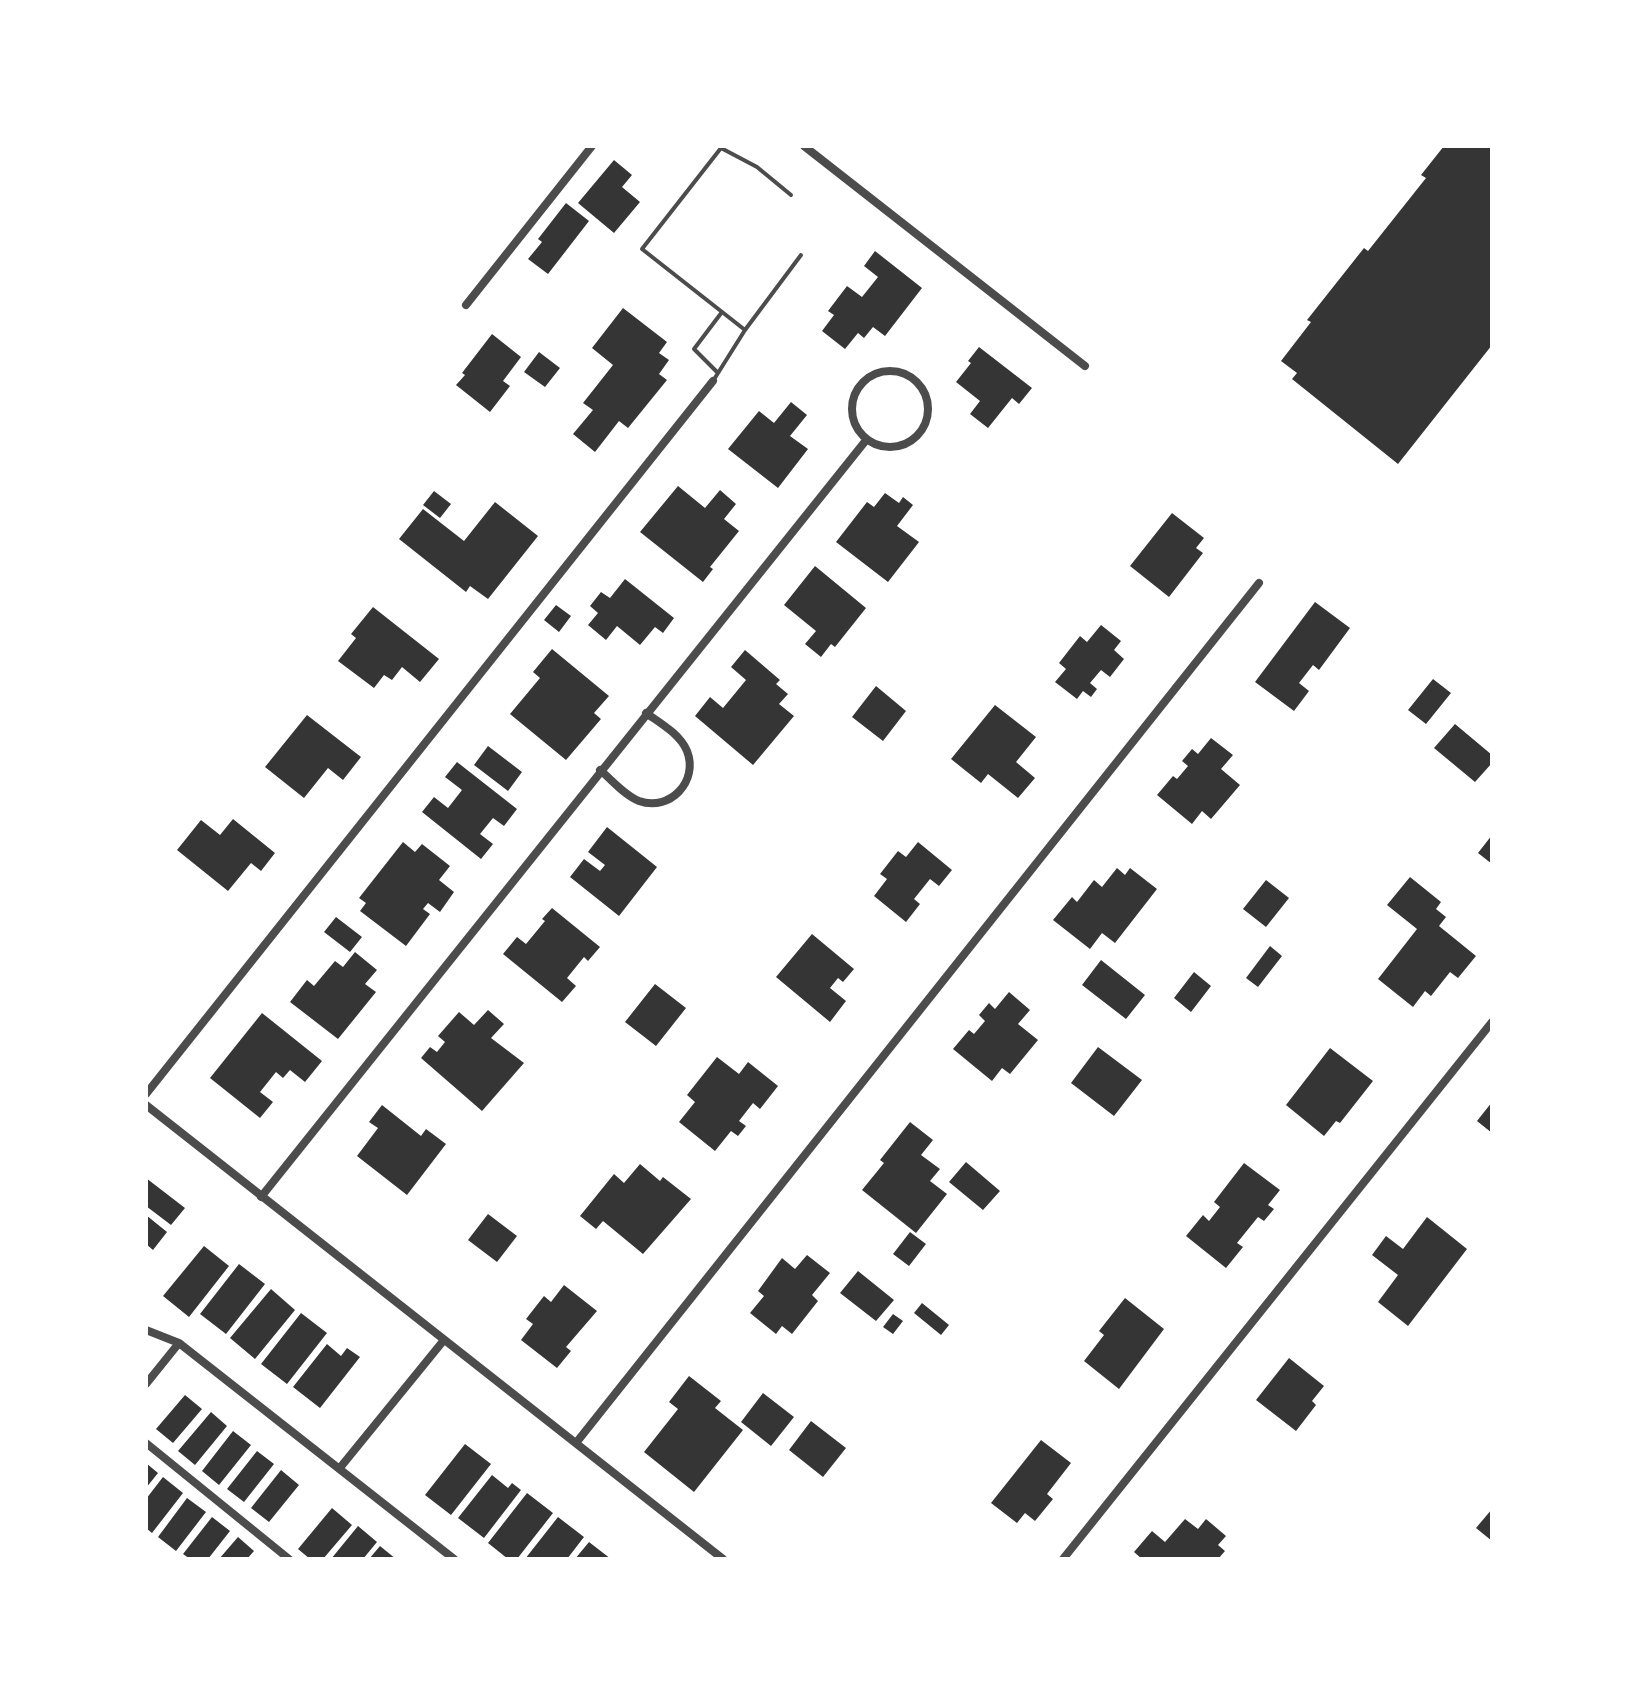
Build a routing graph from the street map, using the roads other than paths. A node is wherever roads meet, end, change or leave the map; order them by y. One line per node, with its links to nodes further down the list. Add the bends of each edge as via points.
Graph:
1 (592, 146): 6 (street)
2 (804, 146): 9 (street)
3 (720, 147): 4 (lane, via 757,167); 7 (lane, via 642,249)
4 (791, 195)
5 (801, 255): 8 (lane)
6 (466, 305)
7 (722, 312): 8 (lane); 10 (lane, via 694,349)
8 (745, 330): 10 (lane)
9 (1085, 366)
10 (716, 377): 16 (street)
11 (867, 439): 11 (street, via 899,446 920,432 928,409 912,378 889,371 858,388 852,413); 13 (street)
12 (1259, 583): 24 (street)
13 (646, 713): 14 (street); 14 (street, via 675,734 689,754 683,789 661,803 649,803 636,800)
14 (600, 770): 18 (street)
15 (1492, 1022): 29 (street)
16 (146, 1094)
17 (146, 1105): 18 (street)
18 (261, 1197): 20 (street)
19 (146, 1330): 21 (street)
20 (444, 1340): 24 (street); 25 (street)
21 (179, 1343): 22 (street); 25 (street)
22 (146, 1384)
23 (146, 1443): 26 (street)
24 (576, 1443): 28 (street)
25 (339, 1469): 27 (street)
26 (289, 1559)
27 (454, 1559)
28 (723, 1559)
29 (1063, 1559)

